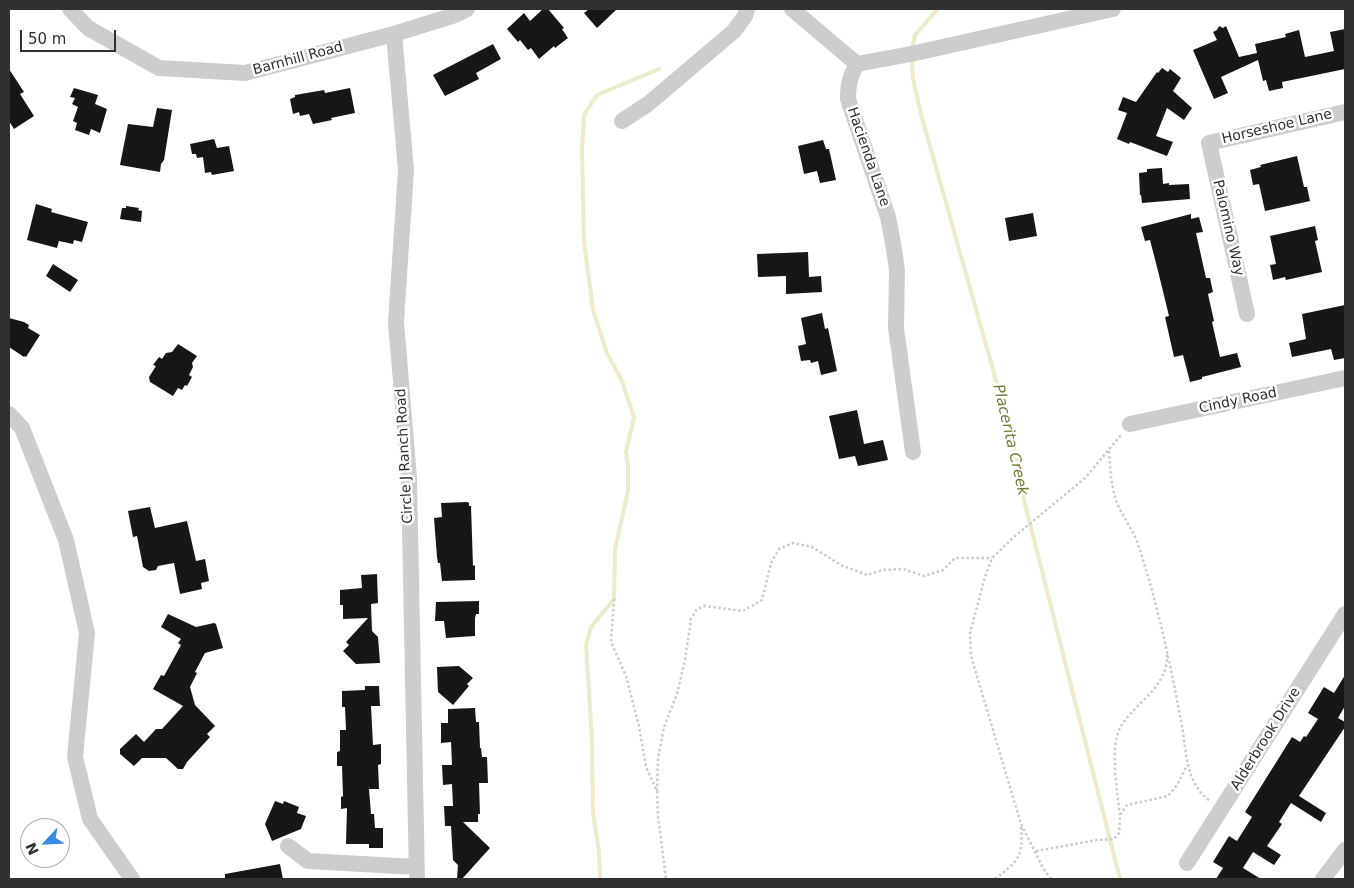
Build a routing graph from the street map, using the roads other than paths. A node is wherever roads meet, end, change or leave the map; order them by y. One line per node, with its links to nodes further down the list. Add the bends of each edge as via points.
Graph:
1 (70, 9): 6 (street, Barnhill Road, via 88,28 159,68 245,73)
2 (466, 9): 6 (street, Barnhill Road)
3 (747, 9): 9 (street, via 734,30 648,104)
4 (792, 9): 7 (street)
5 (1113, 9): 7 (street)
6 (394, 34): 20 (street, Circle J Ranch Road, via 406,170 396,322 409,478)
7 (857, 64): 15 (street, Hacienda Lane, via 851,75 848,99 888,217 893,243 897,270 896,328)
8 (1345, 112): 10 (street, Horseshoe Lane)
9 (622, 121)
10 (1209, 143): 11 (street, Palomino Way)
11 (1247, 314)
12 (1345, 378): 14 (street, Cindy Road)
13 (9, 414): 21 (street, via 22,428 66,540 87,633 74,757 90,819)
14 (1130, 424)
15 (913, 452)
16 (1345, 614): 19 (street, Alderbrook Drive)
17 (288, 846): 20 (street, via 308,861)
18 (1345, 850): 22 (street)
19 (1187, 863)
20 (416, 873)
21 (132, 879)
22 (1323, 879)

